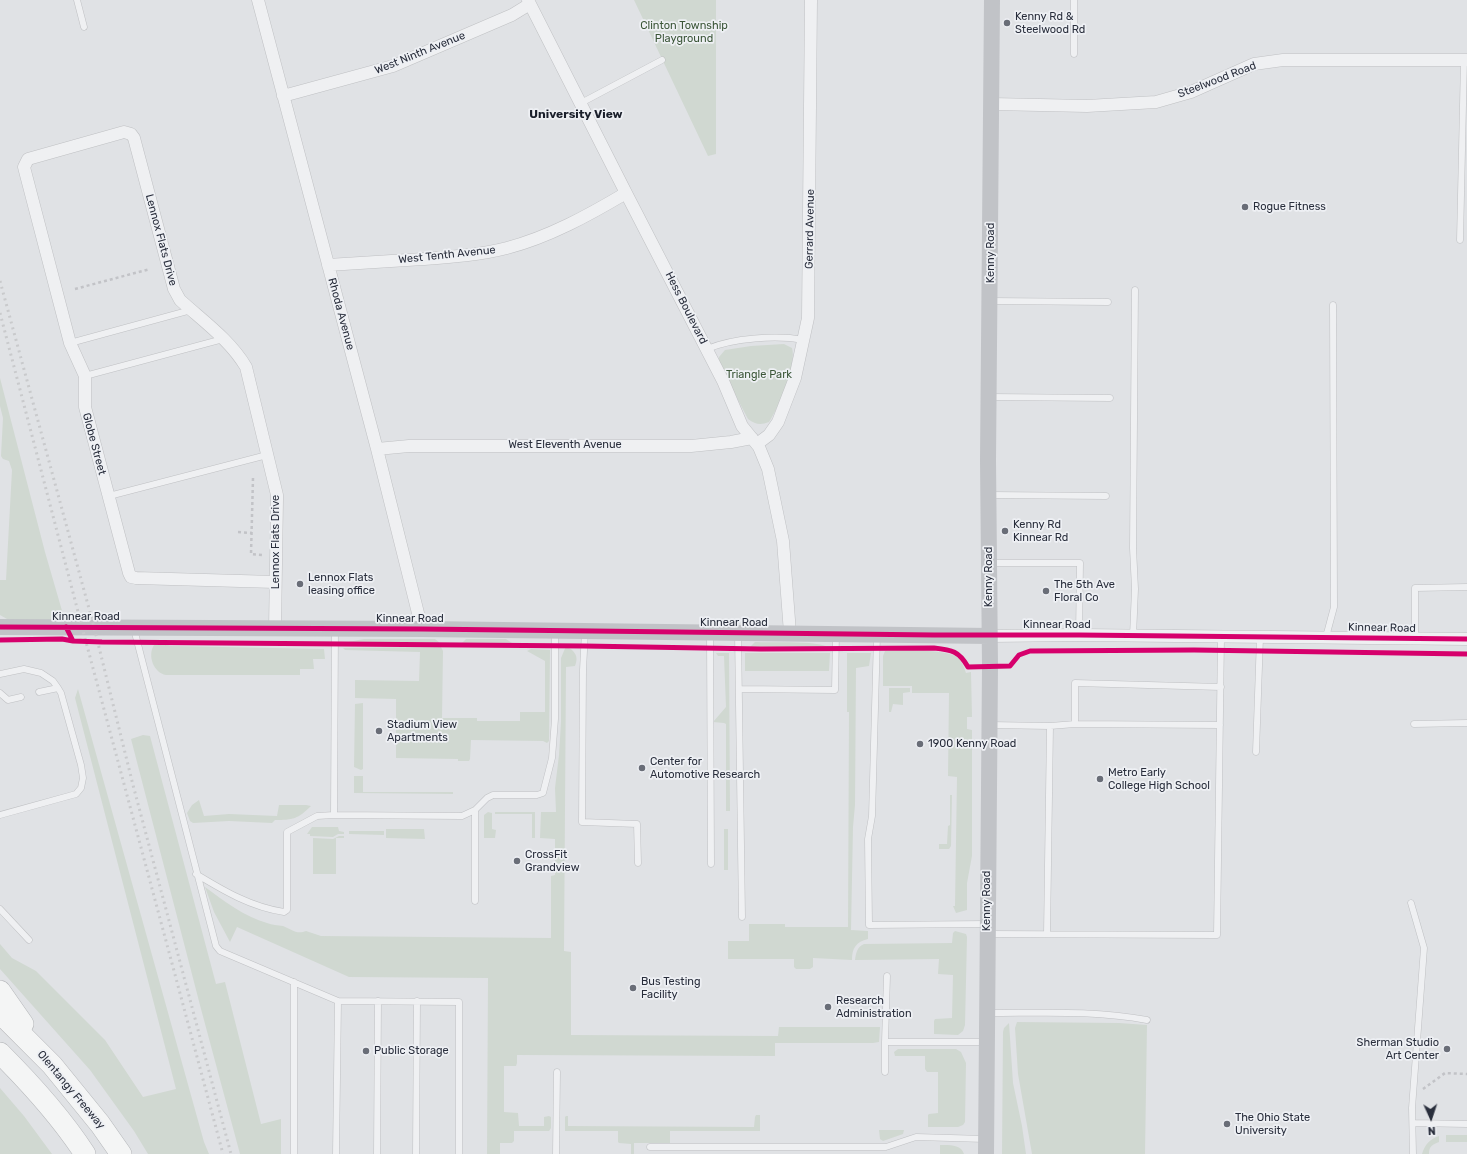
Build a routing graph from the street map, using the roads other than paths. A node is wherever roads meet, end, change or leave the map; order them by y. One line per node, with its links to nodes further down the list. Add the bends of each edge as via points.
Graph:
1 (77, 0): 7 (lane)
2 (258, 0): 11 (street, Rhoda Avenue)
3 (811, 0): 24 (street, Gerrard Avenue, via 809,310)
4 (992, 0): 13 (street, Kenny Road)
5 (1074, 0): 8 (lane)
6 (529, 2): 11 (street, West Ninth Avenue, via 512,15 393,66); 12 (street, Hess Boulevard)
7 (84, 27)
8 (1074, 54)
9 (662, 60): 12 (lane)
10 (1466, 60): 13 (street, Steelwood Road, via 1283,60 1254,64 1191,92 1156,102 1087,106); 16 (lane)
11 (283, 96): 17 (street, Rhoda Avenue)
12 (581, 103): 15 (street, Hess Boulevard)
13 (992, 104): 19 (street, Kenny Road)
14 (25, 171): 22 (street, Lennox Flats Drive, via 25,162 33,157 124,132 130,134 136,144 174,289 180,300); 25 (street, Globe Street)
15 (626, 193): 17 (street, West Tenth Avenue, via 540,237 507,248 449,257); 26 (street, Hess Boulevard)
16 (1460, 240)
17 (328, 265): 31 (street, Rhoda Avenue)
18 (1135, 290): 53 (lane)
19 (990, 301): 20 (lane); 28 (street, Kenny Road)
20 (1108, 302)
21 (1333, 305): 56 (lane, via 1334,606)
22 (191, 310): 23 (street, Lennox Flats Drive); 25 (lane)
23 (224, 339): 27 (lane); 32 (street, Lennox Flats Drive, via 246,367)
24 (804, 340): 26 (lane, via 788,337 754,339 719,344); 30 (street, Gerrard Avenue, via 795,378 778,422 769,436)
25 (70, 343): 27 (street, Globe Street)
26 (707, 349): 30 (street, Hess Boulevard, via 742,426)
27 (85, 376): 34 (street, Globe Street, via 85,407)
28 (989, 397): 29 (lane); 33 (street, Kenny Road)
29 (1110, 398)
30 (754, 441): 31 (street, West Eleventh Avenue, via 691,446 447,445); 48 (street, Hess Boulevard, via 768,468 780,521)
31 (377, 448): 43 (street, Rhoda Avenue)
32 (267, 455): 34 (lane); 37 (street, Lennox Flats Drive, via 277,495)
33 (988, 495): 35 (lane); 36 (street, Kenny Road)
34 (109, 496): 37 (street, Globe Street, via 131,577)
35 (1106, 496)
36 (989, 563): 51 (lane, via 1080,563); 52 (street, Kenny Road)
37 (276, 582): 41 (street, Lennox Flats Drive)
38 (1467, 587): 57 (lane, via 1415,588)
39 (0, 627): 40 (street, Kinnear Road)
40 (133, 627): 41 (street, Kinnear Road); 78 (lane)
41 (275, 629): 42 (street, Kinnear Road)
42 (336, 629): 43 (street, Kinnear Road); 75 (lane)
43 (422, 629): 44 (street, Kinnear Road)
44 (555, 631): 45 (street, Kinnear Road); 73 (lane, via 552,758 543,793 493,795)
45 (585, 631): 46 (street, Kinnear Road); 76 (lane, via 582,822 637,824)
46 (710, 633): 47 (street, Kinnear Road); 77 (lane)
47 (738, 633): 48 (street, Kinnear Road); 62 (lane)
48 (790, 633): 49 (street, Kinnear Road)
49 (836, 633): 50 (street, Kinnear Road); 62 (lane, via 835,690)
50 (878, 634): 52 (street, Kinnear Road); 83 (lane, via 872,816 868,839 869,925)
51 (1080, 635): 52 (street, Kinnear Road); 53 (street, Kinnear Road)
52 (990, 636): 70 (street, Kenny Road)
53 (1133, 636): 54 (street, Kinnear Road)
54 (1222, 636): 55 (street, Kinnear Road); 60 (lane)
55 (1260, 637): 56 (street, Kinnear Road); 72 (lane)
56 (1326, 637): 57 (street, Kinnear Road)
57 (1415, 639): 58 (street, Kinnear Road)
58 (1467, 639)
59 (0, 674): 61 (lane, via 24,669 41,672)
60 (1221, 686): 67 (lane, via 1075,683); 69 (lane)
61 (58, 688): 63 (lane); 74 (lane, via 81,765 81,788 76,794)
62 (739, 689): 82 (lane)
63 (39, 692)
64 (0, 693): 65 (lane, via 8,700)
65 (21, 697)
66 (1467, 723): 68 (lane)
67 (1075, 724): 69 (lane); 71 (lane)
68 (1414, 724)
69 (1220, 725): 84 (lane, via 1217,935)
70 (989, 726): 71 (lane); 83 (street, Kenny Road)
71 (1050, 726): 84 (lane)
72 (1256, 752)
73 (475, 810): 75 (lane, via 462,816); 79 (lane)
74 (0, 815)
75 (334, 815): 78 (lane, via 317,816 287,832 287,910 284,912 268,910 248,902)
76 (638, 863)
77 (711, 864)
78 (196, 874): 87 (lane, via 216,946 220,951)
79 (475, 901)
80 (1411, 903): 101 (lane, via 1424,948)
81 (0, 909): 85 (lane)
82 (742, 917)
83 (987, 929): 84 (lane); 93 (street, Kenny Road)
84 (1047, 934)
85 (29, 940)
86 (887, 976): 95 (lane)
87 (294, 982): 89 (lane); 107 (lane)
88 (0, 991): 98 (highway)
89 (338, 1001): 90 (lane); 108 (lane)
90 (378, 1001): 91 (lane); 109 (lane)
91 (417, 1001): 110 (lane); 111 (lane, via 459,1002)
92 (0, 1013): 98 (highway, Olentangy Freeway)
93 (987, 1013): 94 (lane, via 1094,1013); 96 (street, Kenny Road)
94 (1147, 1020)
95 (886, 1042): 96 (lane); 100 (lane)
96 (987, 1042): 104 (street, Kenny Road)
97 (0, 1053): 105 (highway, via 27,1080 73,1136)
98 (52, 1065): 106 (highway, Olentangy Freeway)
99 (557, 1072): 112 (lane)
100 (885, 1072)
101 (1413, 1123): 102 (lane); 113 (lane)
102 (1467, 1124)
103 (650, 1147): 104 (lane, via 886,1147 916,1137)
104 (986, 1147)
105 (84, 1154)
106 (121, 1154)
107 (294, 1154)
108 (336, 1154)
109 (377, 1154)
110 (416, 1154)
111 (459, 1154)
112 (556, 1154)
113 (1413, 1154)

